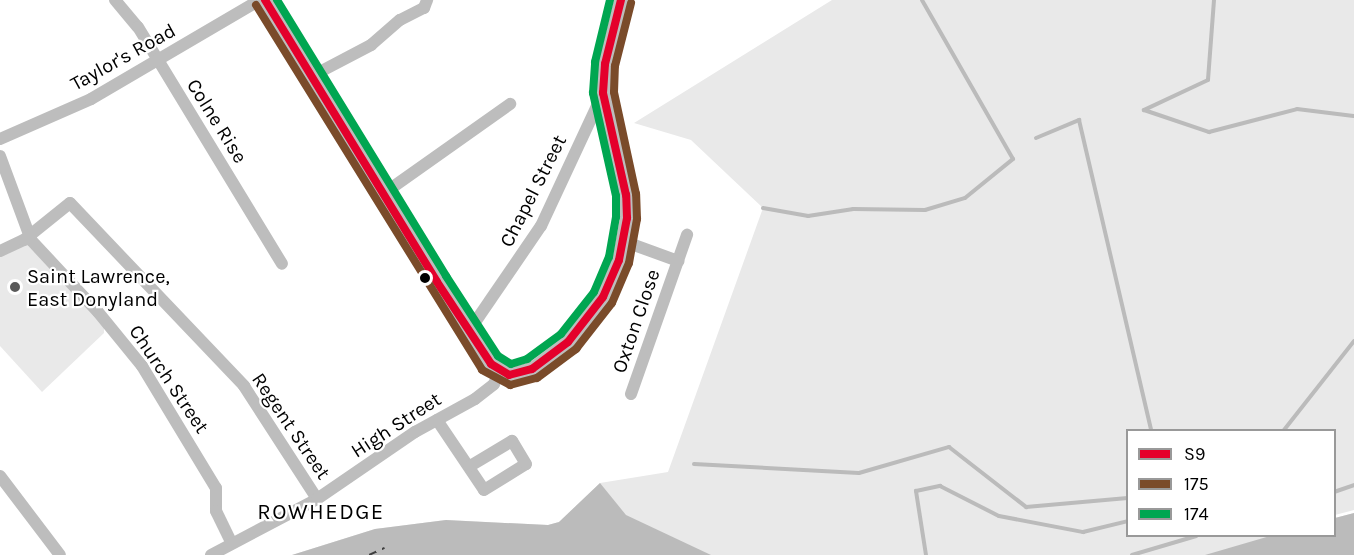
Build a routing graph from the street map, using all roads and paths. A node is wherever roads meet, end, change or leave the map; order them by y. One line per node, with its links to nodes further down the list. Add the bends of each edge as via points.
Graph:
1 (115, 0): 5 (street, Colne Rise, via 129,15)
2 (262, 0): 5 (street, Taylor's Road); 6 (street)
3 (427, 0): 6 (street, via 424,8 400,20 372,45)
4 (621, 0): 7 (street, via 605,64)
5 (157, 61): 9 (street, Taylor's Road, via 91,99); 17 (street, Colne Rise)
6 (312, 76): 11 (street)
7 (603, 93): 14 (street, via 626,195); 18 (street, Chapel Street, via 541,226)
8 (510, 104): 11 (street)
9 (0, 139)
10 (0, 156): 12 (street, Church Street)
11 (383, 194): 18 (street)
12 (29, 235): 15 (street); 24 (street, Regent Street, via 70,202 244,386); 25 (street, Church Street, via 142,366 216,488 216,511)
13 (687, 235): 16 (street, Oxton Close)
14 (623, 241): 16 (street, Oxton Close); 19 (street, via 603,297 568,342 525,372)
15 (0, 251)
16 (678, 261): 20 (street, Oxton Close)
17 (282, 264)
18 (469, 332): 19 (street)
19 (499, 372): 21 (street, High Street, via 489,390)
20 (631, 394)
21 (437, 420): 22 (street, via 462,461); 24 (street, High Street)
22 (470, 466): 22 (street, via 512,441 526,464 484,490)
23 (0, 476): 26 (street)
24 (317, 499): 25 (street, High Street)
25 (231, 542): 27 (street, High Street)
26 (60, 555)
27 (211, 555)

